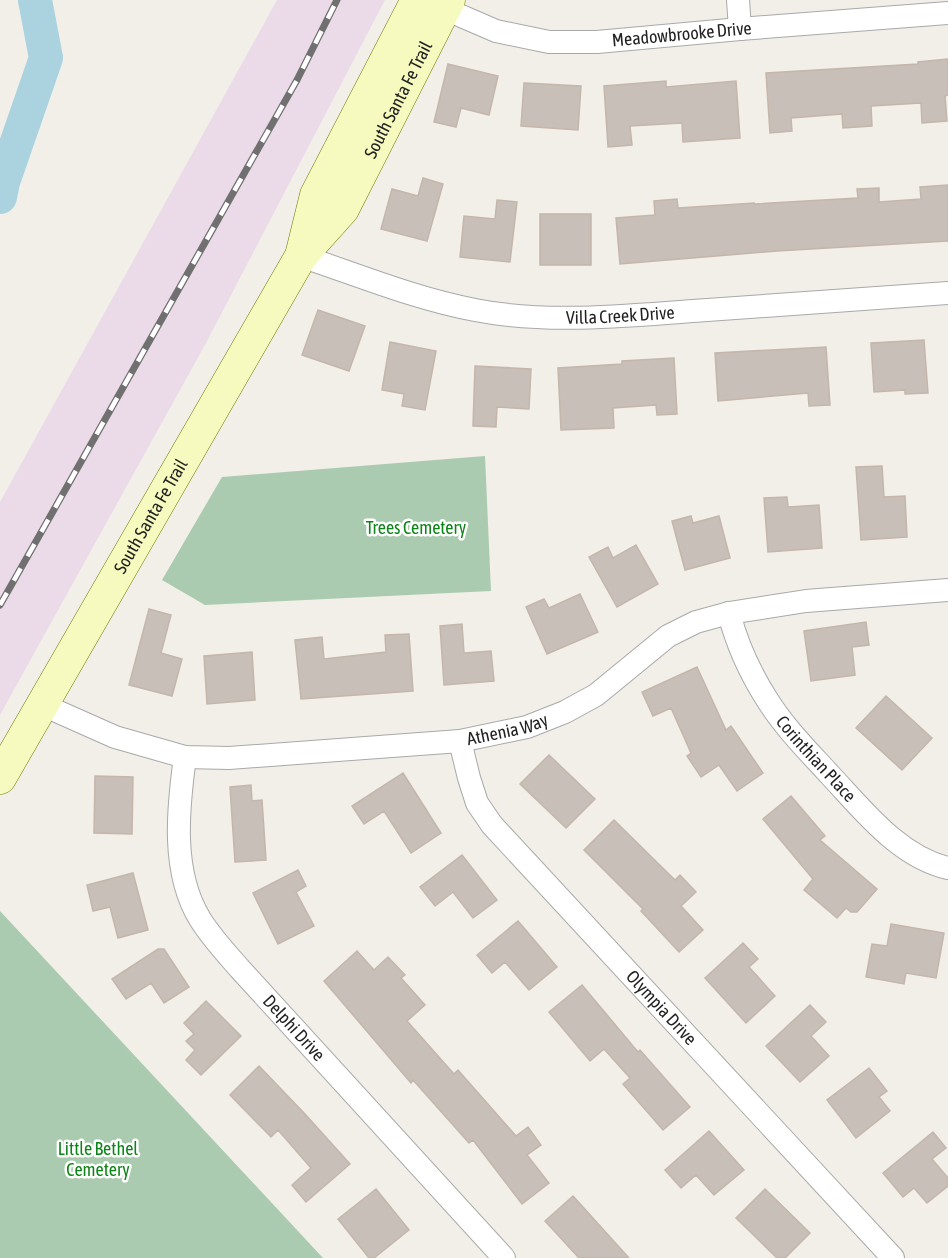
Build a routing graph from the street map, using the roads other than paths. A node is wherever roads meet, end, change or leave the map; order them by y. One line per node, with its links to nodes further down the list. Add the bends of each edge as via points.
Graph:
1 (738, 0): 4 (street)
2 (433, 2): 4 (street, Meadowbrooke Drive, via 496,31 549,42 597,42); 5 (street, South Santa Fe Trail, via 372,120 343,209)
3 (948, 13): 4 (street, Meadowbrooke Drive)
4 (740, 29)
5 (301, 256): 6 (street, Villa Creek Drive, via 438,302 526,316 670,313); 9 (street, South Santa Fe Trail)
6 (948, 293)
7 (948, 590): 8 (street, Athenia Way, via 806,601)
8 (729, 613): 10 (street, Athenia Way, via 696,622 668,636 596,695 565,712 527,727); 13 (street, Corinthian Place, via 736,641 750,670 792,732 874,822 916,855)
9 (43, 705): 11 (street, Athenia Way, via 115,737); 12 (street, South Santa Fe Trail)
10 (460, 741): 11 (street, Athenia Way, via 229,758); 15 (street, Olympia Drive, via 477,803 492,825)
11 (184, 757): 14 (street, Delphi Drive, via 179,830 182,864 199,918 240,969)
12 (0, 778)
13 (948, 868)
14 (504, 1258)
15 (893, 1258)

